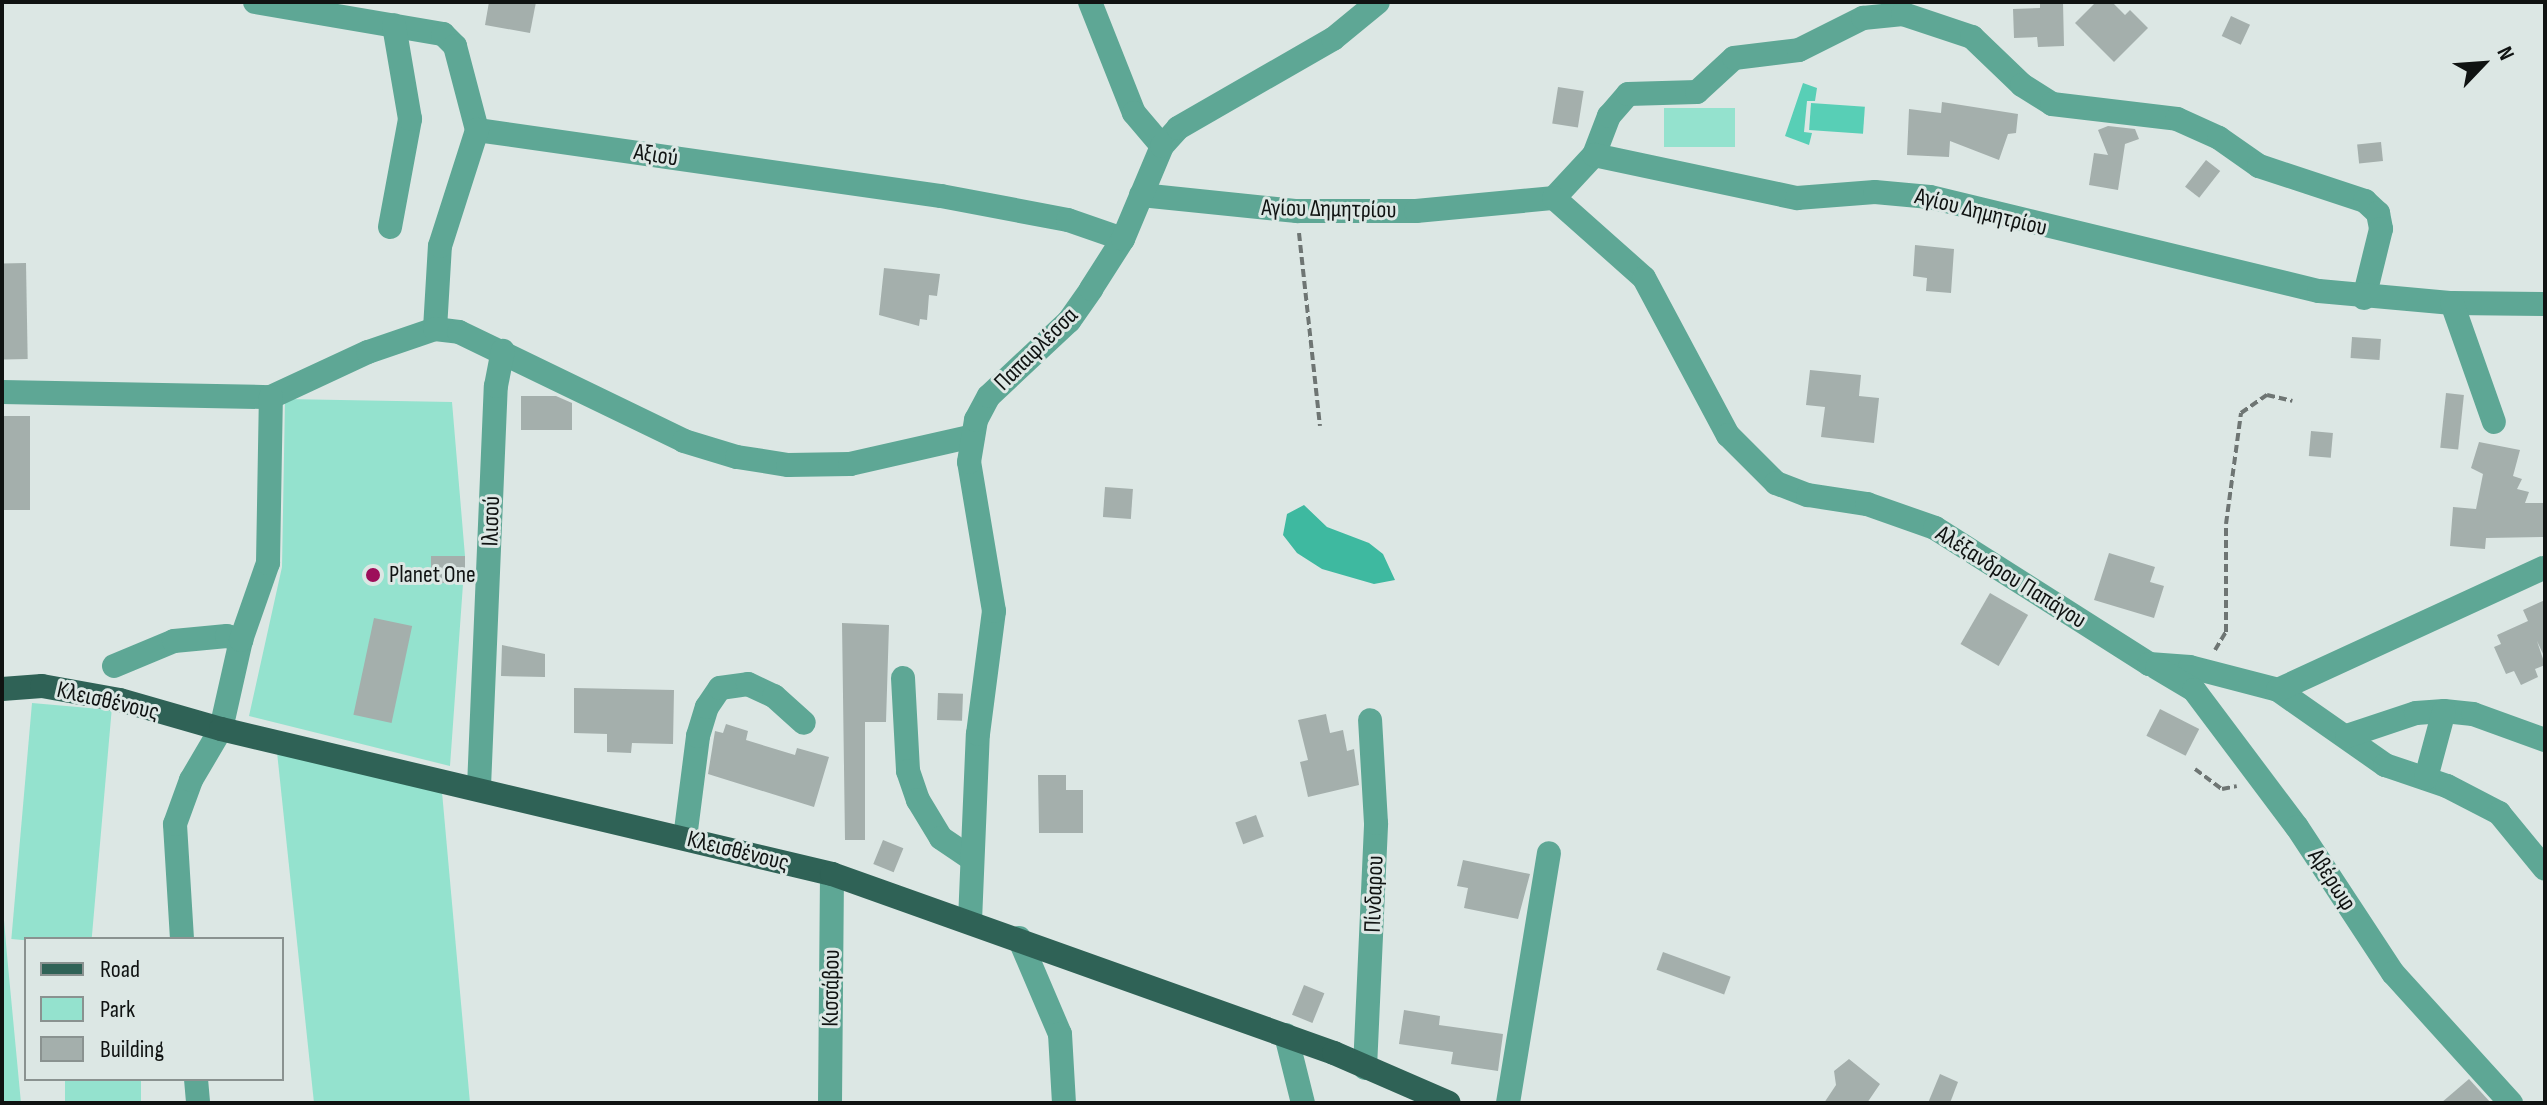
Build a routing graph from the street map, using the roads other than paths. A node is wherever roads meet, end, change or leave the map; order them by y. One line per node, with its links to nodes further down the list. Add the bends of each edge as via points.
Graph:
1 (255, 2): 4 (street)
2 (1090, 2): 6 (street, via 1134,113)
3 (1378, 2): 6 (street, Παπαφλέσσα, via 1333,39 1199,114)
4 (394, 25): 5 (street, via 443,34 455,46); 10 (street, via 410,119)
5 (477, 130): 11 (street, Αξιού, via 941,196 1068,220); 15 (street, via 440,246)
6 (1162, 146): 8 (street, Παπαφλέσσα)
7 (1594, 155): 9 (street); 12 (street, Αγίου Δημητρίου, via 1797,198 1875,192 1930,197 2159,256); 12 (street, via 1609,116 1628,94 1697,92 1734,58 1799,50 1863,18 1903,14 1972,37 2022,85 2052,104 2177,119 2219,138 2259,166 2365,201 2378,213 2381,229)
8 (1141, 195): 9 (street, Αγίου Δημητρίου, via 1352,214); 11 (street, Παπαφλέσσα)
9 (1554, 198): 23 (street, Αλέξανδρου Παπάγου, via 1644,278 1728,435 1755,467 1776,483 1808,495 1867,504 1935,528)
10 (390, 227)
11 (1123, 239): 20 (street, Παπαφλέσσα, via 1069,321 989,396)
12 (2364, 298): 13 (street, Αγίου Δημητρίου)
13 (2452, 303): 14 (street, Αγίου Δημητρίου); 19 (street)
14 (2545, 304)
15 (435, 329): 16 (street, via 459,332); 18 (street, via 368,352)
16 (503, 351): 20 (street, via 684,441 764,462 850,464); 35 (street, Ιλισού, via 496,386)
17 (2, 392): 18 (street)
18 (271, 397): 22 (street, via 271,547)
19 (2494, 422)
20 (973, 436): 38 (street, Παπαφλέσσα, via 971,475 994,611 978,734)
21 (2543, 568): 27 (street)
22 (241, 640): 24 (street, via 227,636 174,641); 31 (street)
23 (2149, 664): 27 (street, Αλέξανδρου Παπάγου, via 2190,667); 53 (street, Αβέρωφ, via 2194,690 2262,778 2393,973)
24 (114, 666)
25 (903, 678): 38 (street, via 908,771 918,800 941,838)
26 (2, 689): 31 (main road, Κλεισθένους, via 57,689)
27 (2278, 690): 32 (street, Αλέξανδρου Παπάγου)
28 (2444, 711): 32 (street, via 2416,713); 33 (street, via 2473,714); 34 (street)
29 (1370, 720): 45 (street, Πίνδαρου, via 1376,836)
30 (804, 723): 36 (street, via 774,696 748,684 720,688 698,736)
31 (221, 729): 35 (main road, Κλεισθένους); 42 (street, via 191,780 175,824)
32 (2347, 736): 34 (street, Αλέξανδρου Παπάγου, via 2385,765)
33 (2545, 740)
34 (2426, 778): 39 (street, Αλέξανδρου Παπάγου, via 2499,813)
35 (479, 787): 36 (main road, Κλεισθένους)
36 (685, 838): 40 (main road, Κλεισθένους)
37 (1549, 853): 52 (street)
38 (972, 859): 41 (street, Παπαφλέσσα)
39 (2545, 869)
40 (832, 874): 41 (main road, Κλεισθένους); 48 (street, Κισσάβου)
41 (970, 921): 43 (main road, Κλεισθένους)
42 (182, 937)
43 (1019, 938): 44 (main road, Κλεισθένους); 49 (street, via 1060,1034)
44 (1286, 1035): 45 (main road, Κλεισθένους); 50 (street)
45 (1365, 1068): 51 (main road, Κλεισθένους)
46 (196, 1081): 47 (street)
47 (198, 1103)
48 (830, 1103)
49 (1064, 1103)
50 (1303, 1103)
51 (1449, 1103)
52 (1508, 1103)
53 (2511, 1103)

